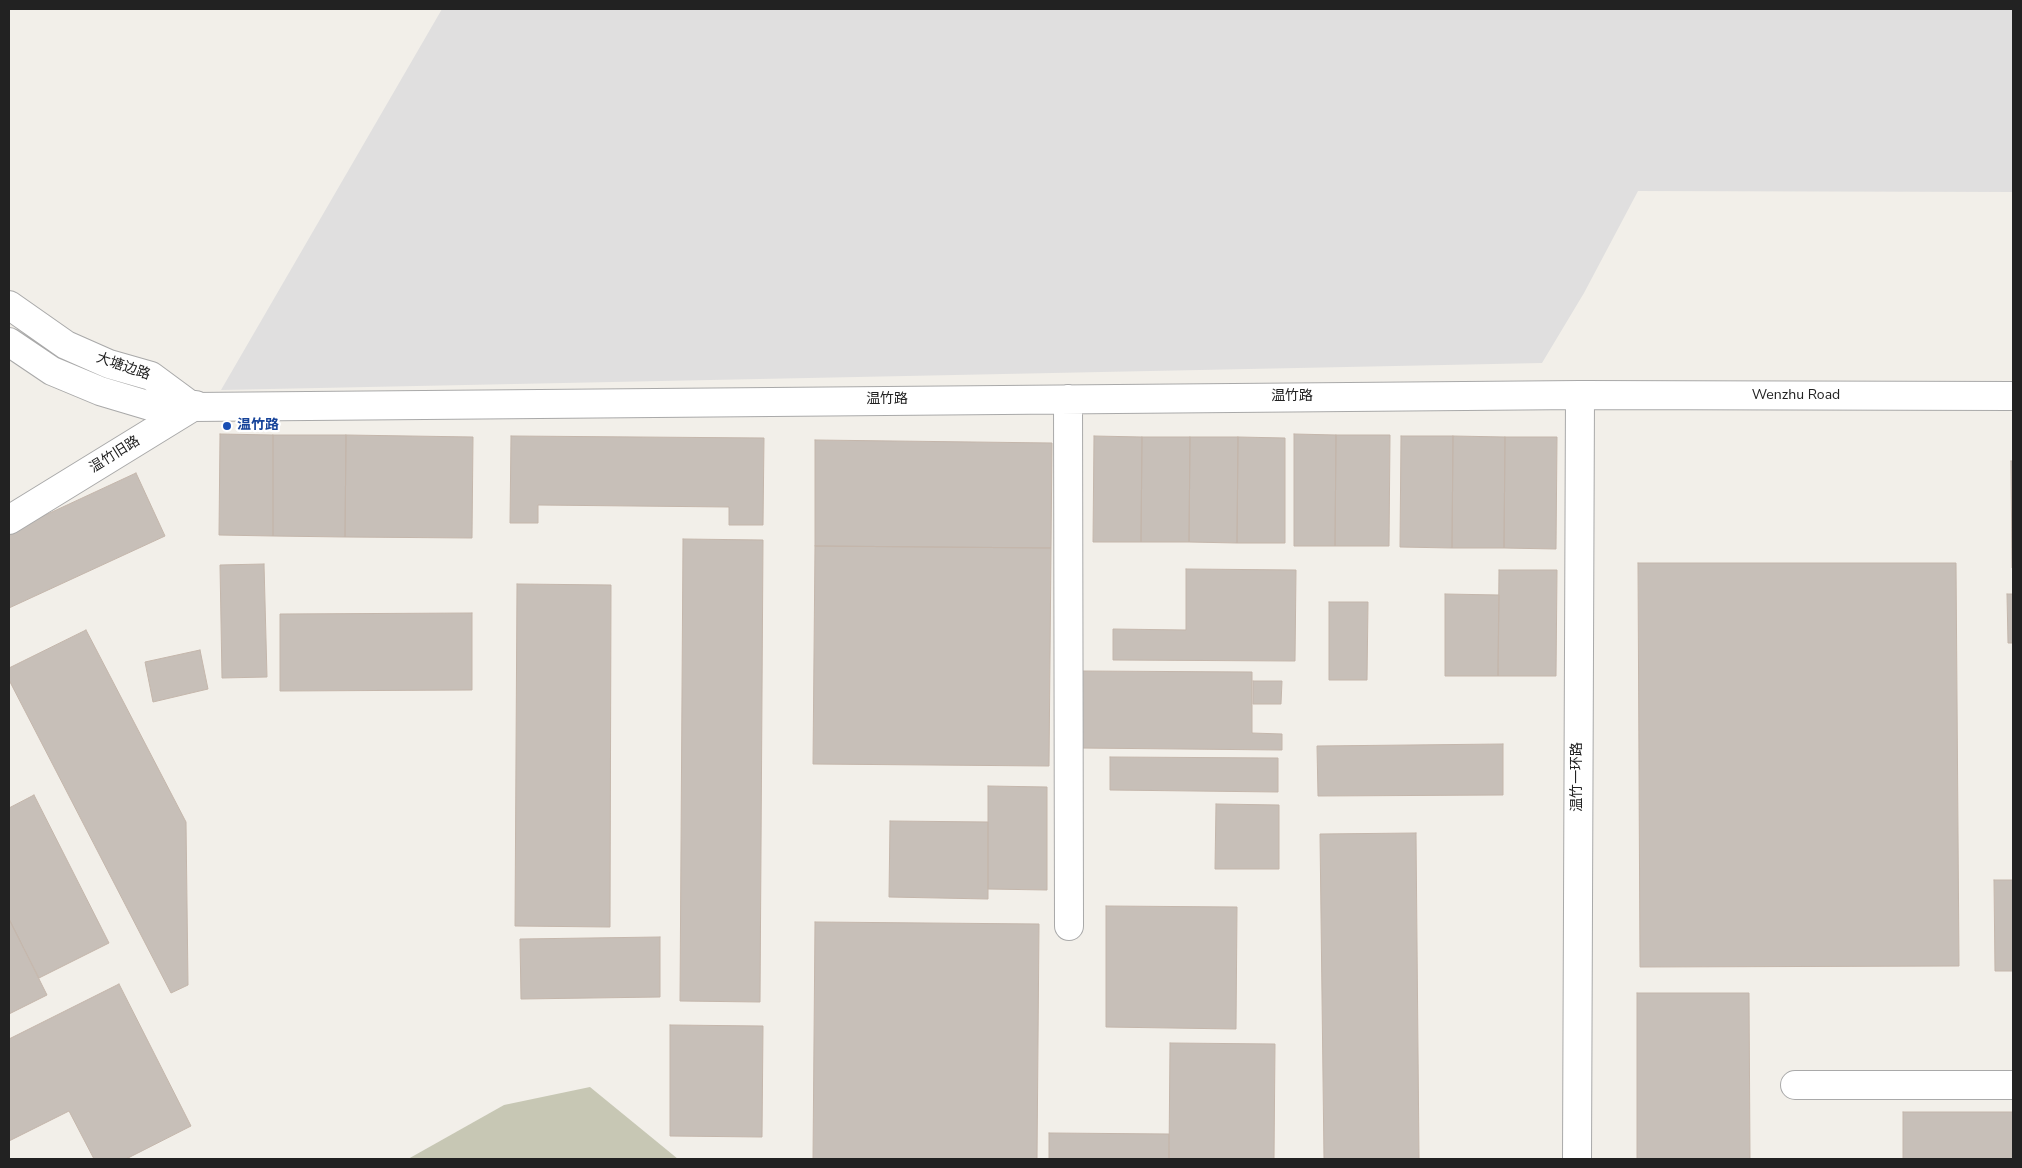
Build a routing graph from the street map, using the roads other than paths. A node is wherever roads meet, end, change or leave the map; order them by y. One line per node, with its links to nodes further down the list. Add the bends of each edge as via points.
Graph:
1 (9, 304): 7 (street, 大塘边路, via 66,345 109,364 151,376)
2 (9, 342): 7 (street, 大塘边路, via 52,371 100,391 147,405)
3 (221, 390): 7 (street, 温竹旧路)
4 (1580, 395): 5 (street, Wenzhu Road); 6 (street, 温竹路); 12 (street, 温竹一环路)
5 (2013, 396)
6 (1068, 399): 7 (street, 温竹路); 9 (street)
7 (194, 406): 8 (street, 温竹旧路)
8 (9, 520)
9 (1069, 926)
10 (1795, 1085): 11 (street)
11 (2013, 1085)
12 (1577, 1159)

